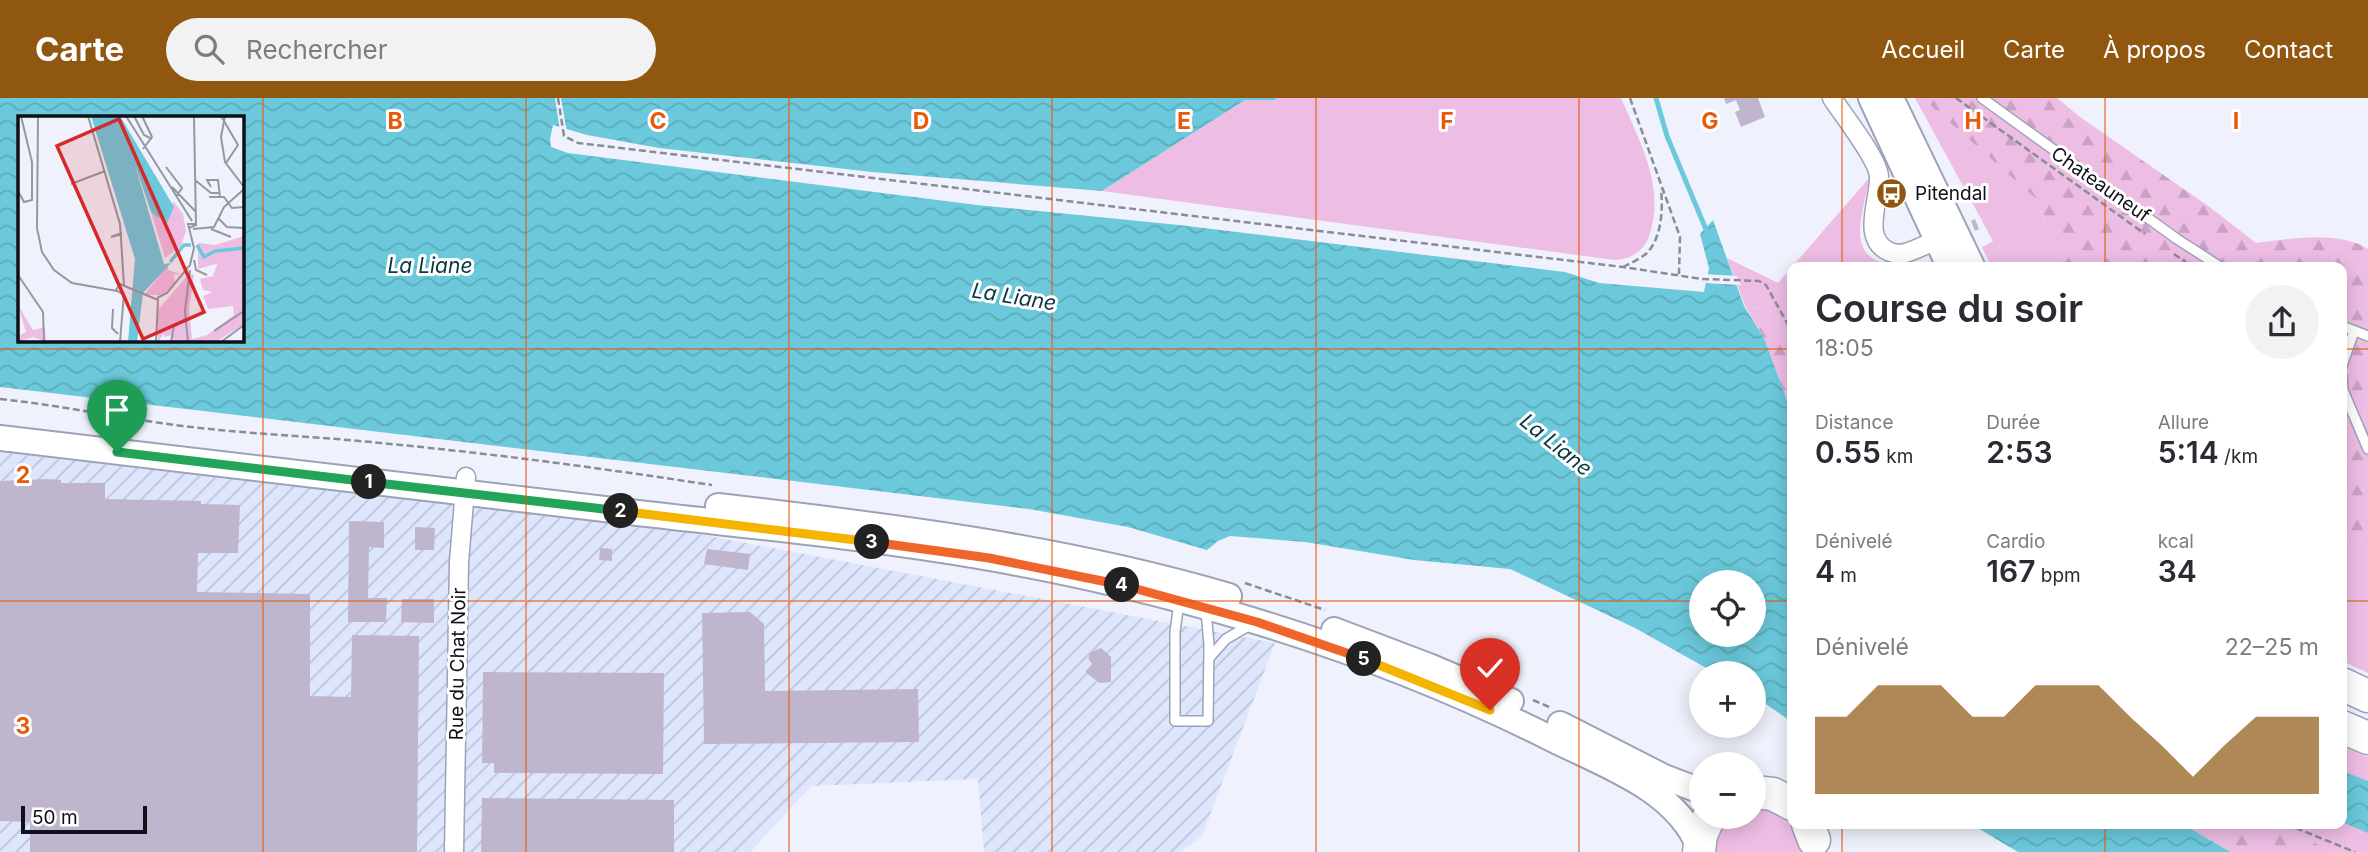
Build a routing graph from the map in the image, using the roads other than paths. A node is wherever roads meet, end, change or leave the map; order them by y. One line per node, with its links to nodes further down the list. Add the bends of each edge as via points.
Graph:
1 (1832, 98): 5 (street, via 1879,173 1873,224 1879,244 1903,254)
2 (1871, 98): 5 (street)
3 (1891, 98): 8 (street)
4 (1982, 98): 9 (lane, Chateauneuf)
5 (1938, 241): 6 (street); 7 (street, via 1953,246)
6 (1947, 262)
7 (1961, 262)
8 (1970, 262)
9 (2213, 262)
10 (2347, 328): 11 (lane)
11 (2354, 331): 12 (lane); 13 (lane)
12 (2368, 337)
13 (2347, 351)
14 (2347, 399): 17 (lane)
15 (0, 421): 18 (street)
16 (0, 438): 18 (street)
17 (2368, 449)
18 (465, 485): 19 (street, via 940,533 1076,557); 29 (street, Rue du Chat Noir, via 459,562)
19 (1191, 594): 20 (street); 21 (lane); 21 (lane, via 1175,632 1175,721 1208,720); 26 (street, via 1308,621 1429,666)
20 (1257, 622): 21 (lane, via 1226,639); 28 (street, via 1426,683 1598,762 1674,807)
21 (1209, 659)
22 (2347, 686): 23 (highway)
23 (2368, 696)
24 (2347, 729): 25 (highway)
25 (2368, 738)
26 (1689, 787)
27 (1704, 829): 28 (highway)
28 (1699, 849)
29 (454, 852)

